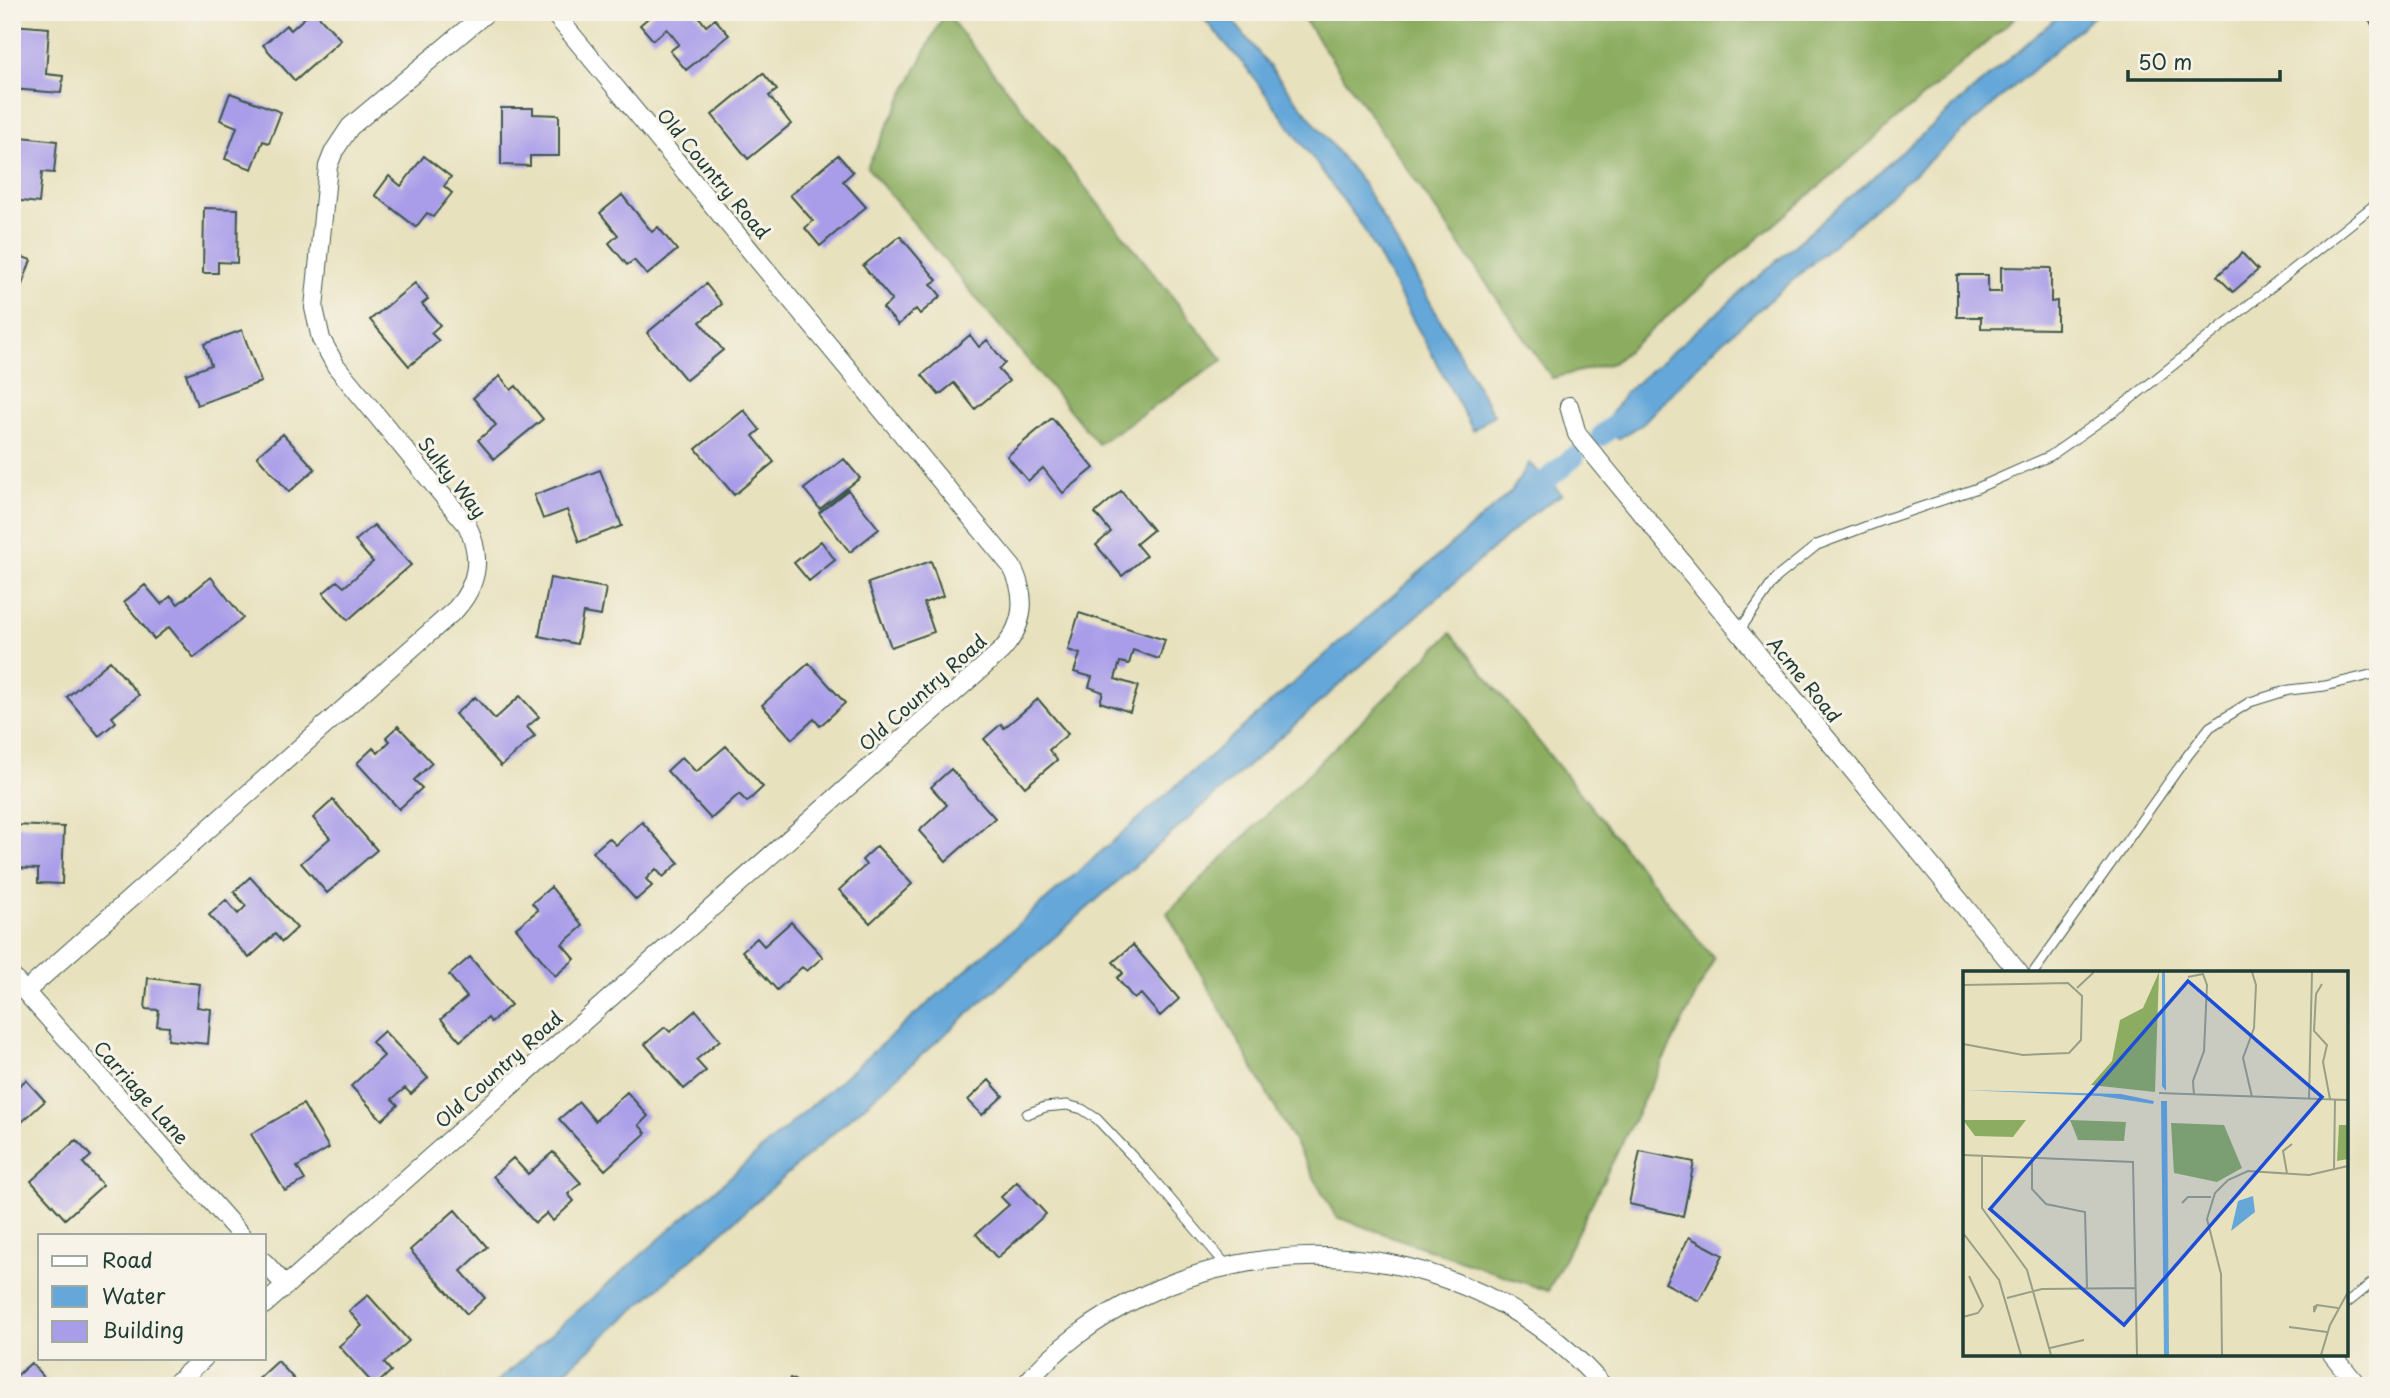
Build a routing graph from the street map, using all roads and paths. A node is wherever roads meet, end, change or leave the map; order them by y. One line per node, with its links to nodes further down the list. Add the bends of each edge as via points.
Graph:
1 (487, 12): 10 (street, Sulky Way, via 350,127 334,151 326,181 314,309 321,339 336,366 467,525 477,554 473,584 456,609)
2 (553, 12): 16 (street, Old Country Road, via 1012,567 1019,581 1022,611 1011,640 1001,651)
3 (2378, 202): 5 (lane, via 2123,405 2050,456 1975,489 1817,545 1776,578)
4 (1569, 406): 5 (street, Acme Road, via 1577,434)
5 (1739, 631): 7 (street, Acme Road)
6 (2378, 673): 8 (lane, via 2250,702 2210,727)
7 (2017, 971)
8 (2034, 971)
9 (12, 977): 10 (street, Carriage Lane)
10 (25, 992): 12 (street, Carriage Lane)
11 (1027, 1114): 14 (lane, via 1067,1105 1097,1119)
12 (240, 1234)
13 (266, 1264): 16 (street)
14 (1227, 1266): 22 (street, via 1170,1283 1126,1304 1064,1346); 23 (street, via 1312,1255 1408,1267 1498,1302 1539,1327)
15 (2378, 1278): 17 (lane)
16 (286, 1286): 18 (street, Old Country Road)
17 (2348, 1302)
18 (266, 1303)
19 (2334, 1356): 24 (street)
20 (202, 1360): 21 (street)
21 (173, 1386)
22 (1024, 1386)
23 (1603, 1386)
24 (2358, 1386)

